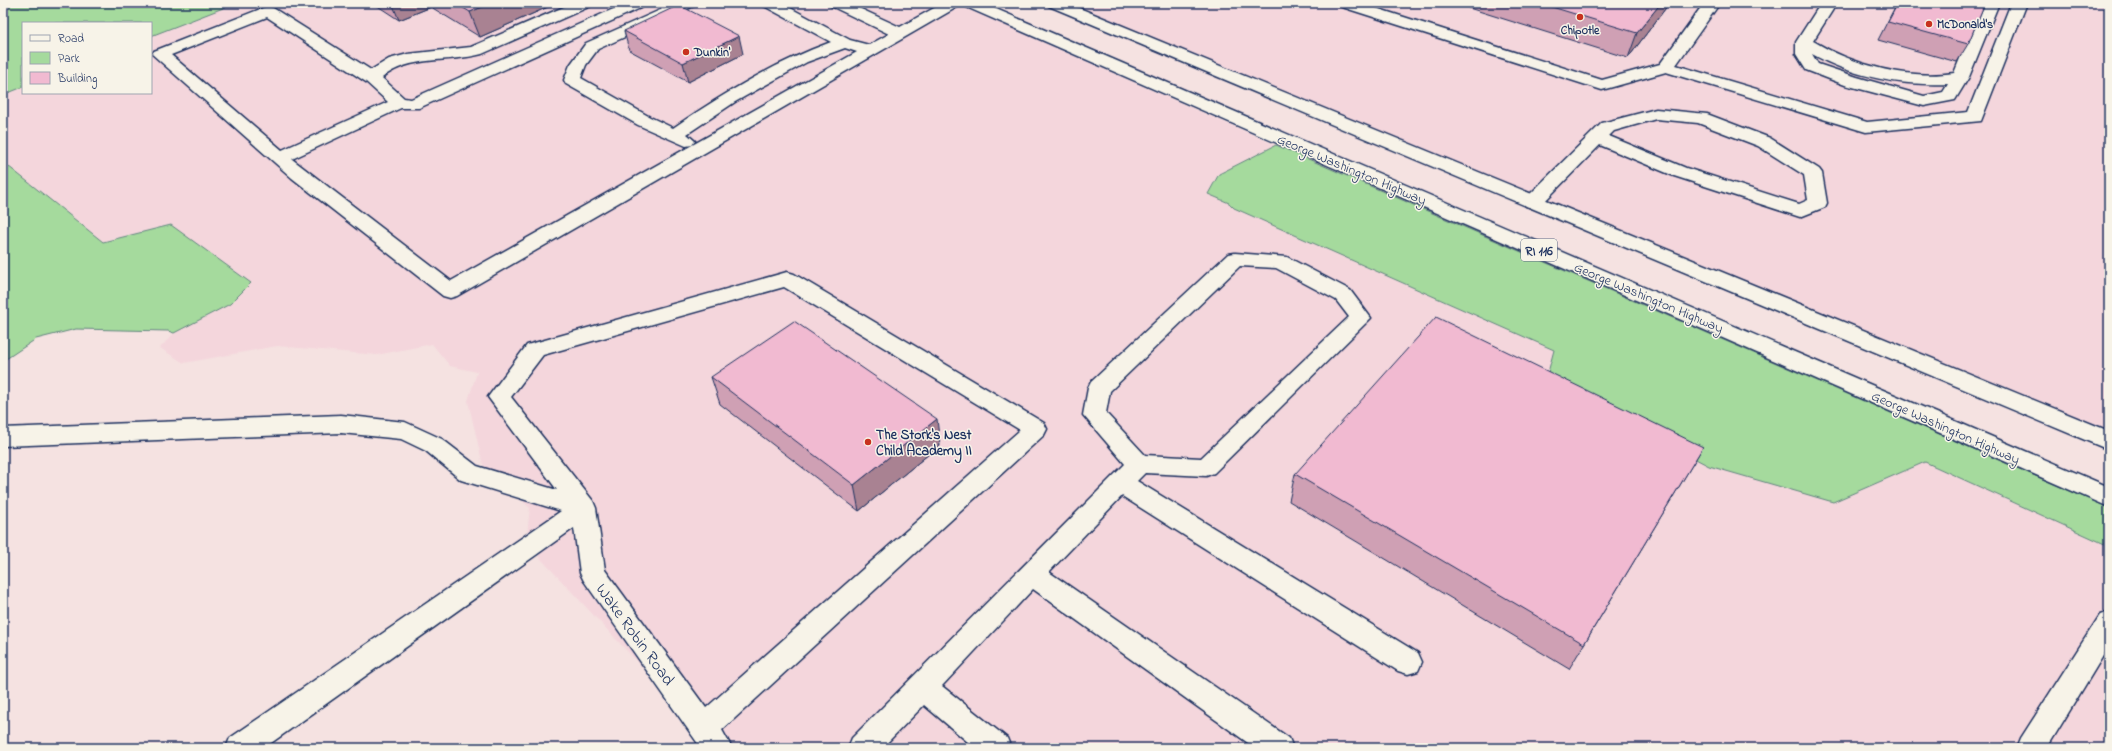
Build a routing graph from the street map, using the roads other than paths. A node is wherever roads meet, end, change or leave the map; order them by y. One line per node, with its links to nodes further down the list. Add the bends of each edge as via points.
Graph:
1 (586, 3): 20 (main road, via 476,52 411,58 381,68)
2 (640, 3): 21 (main road, via 413,104)
3 (689, 3): 22 (main road, via 592,46 578,65 572,80)
4 (769, 3): 16 (main road)
5 (836, 3): 14 (main road)
6 (954, 3): 14 (main road)
7 (969, 3): 31 (main road, George Washington Highway / RI 116)
8 (1054, 3): 26 (main road)
9 (1712, 3): 18 (main road)
10 (1829, 3): 15 (main road)
11 (1991, 3): 19 (main road)
12 (2019, 3): 18 (main road, via 1975,117 1866,127)
13 (1350, 4): 18 (main road, via 1602,85)
14 (900, 33): 17 (main road)
15 (1804, 42): 19 (main road, via 1848,65 1882,73 1948,80); 19 (main road, via 1804,54 1812,67 1924,101 1949,96)
16 (844, 43): 17 (main road); 22 (main road, via 801,59 729,98)
17 (869, 50): 24 (main road)
18 (1666, 67)
19 (1960, 77)
20 (372, 78): 21 (main road); 25 (main road, via 268,11 160,54)
21 (399, 103): 25 (main road)
22 (674, 135): 24 (main road)
23 (1597, 138): 23 (main road, via 1608,128 1656,114 1701,118 1764,142 1813,173 1818,203 1800,211 1680,172); 26 (main road)
24 (700, 148): 25 (main road, via 450,291)
25 (280, 158)
26 (1533, 202): 28 (main road)
27 (3, 437): 32 (main road, via 349,424 404,431 434,445 469,473)
28 (2109, 441)
29 (1139, 464): 29 (main road, via 1206,467 1362,318 1343,295 1280,262 1235,259 1099,388 1094,415); 30 (main road)
30 (1120, 484): 33 (main road); 35 (main road)
31 (2109, 497)
32 (584, 508): 37 (main road, Wake Robin Road, via 593,574); 37 (main road, via 499,397 535,350 787,279 1036,430); 38 (main road)
33 (1031, 574): 36 (main road); 41 (main road)
34 (2109, 623): 42 (main road)
35 (1408, 662)
36 (923, 687): 39 (main road); 40 (main road)
37 (711, 738)
38 (240, 748)
39 (862, 748)
40 (997, 748)
41 (1279, 748)
42 (2031, 748)

